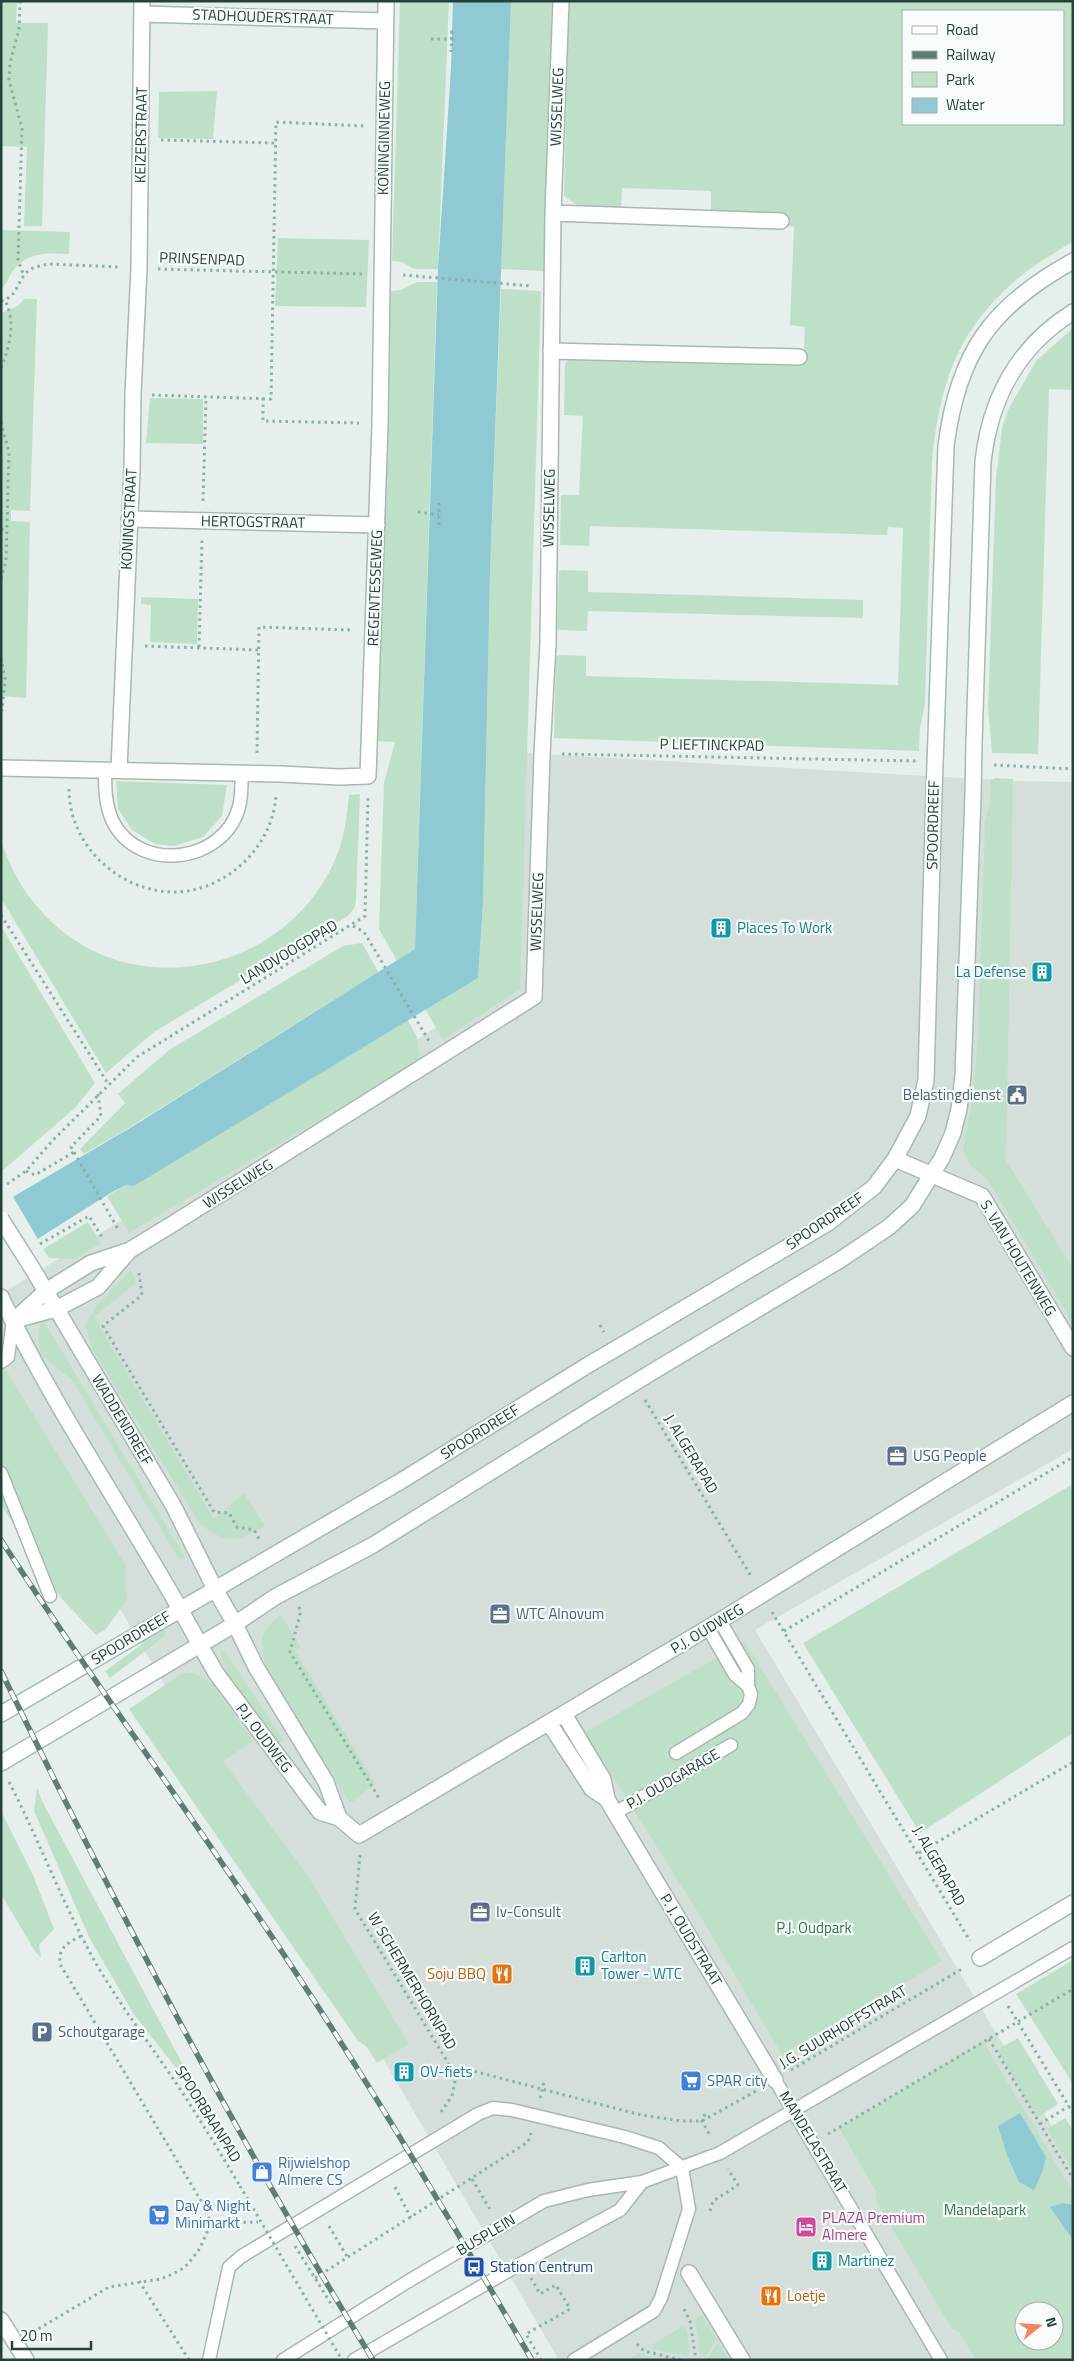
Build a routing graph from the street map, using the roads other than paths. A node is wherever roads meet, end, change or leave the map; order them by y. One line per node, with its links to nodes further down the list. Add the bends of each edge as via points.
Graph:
1 (386, 1): 4 (street, KONINGINNEWEG)
2 (561, 1): 5 (street, WISSELWEG)
3 (142, 8): 4 (street, STADHOUDERSTRAAT); 8 (street, KEIZERSTRAAT)
4 (385, 21): 9 (street, KONINGINNEWEG)
5 (553, 213): 6 (street); 11 (street, WISSELWEG)
6 (782, 221)
7 (1073, 261): 18 (street, SPOORDREEF, bridge, via 1025,290 996,317 973,354 957,388 950,413 946,446 926,1080 918,1116)
8 (139, 268): 13 (street, KONINGSTRAAT)
9 (383, 274): 14 (street, REGENTESSEWEG)
10 (1073, 312): 19 (street, bridge, via 1056,322 1024,354 998,398 985,439 963,1076 953,1133)
11 (552, 351): 12 (street); 21 (street, WISSELWEG, via 548,643 534,998)
12 (799, 357)
13 (128, 519): 14 (street, HERTOGSTRAAT); 16 (street, KONINGSTRAAT, via 124,646)
14 (377, 525): 17 (street, REGENTESSEWEG, via 368,776)
15 (1, 768): 16 (street)
16 (112, 770): 17 (street); 17 (lane, via 105,802 114,823 128,841 148,852 170,857 193,854 213,844 229,828)
17 (249, 773)
18 (895, 1159): 19 (street, S. VAN HOUTENWEG); 30 (street, SPOORDREEF, bridge, via 874,1187 828,1223 588,1365 402,1481)
19 (932, 1175): 26 (street, S. VAN HOUTENWEG, via 982,1196); 33 (street, bridge, via 912,1206 889,1227 840,1260 373,1545 288,1590)
20 (1, 1219): 22 (street, WADDENDREEF, bridge)
21 (130, 1250): 22 (street, WISSELWEG, via 91,1263); 24 (street, WISSELWEG, via 98,1287)
22 (46, 1290): 24 (street, WADDENDREEF); 25 (street, WISSELWEG)
23 (1, 1297): 25 (street)
24 (56, 1309): 25 (street, WISSELWEG); 30 (street, WADDENDREEF, via 174,1505)
25 (13, 1321): 27 (lane, via 8,1357); 32 (street, via 40,1373)
26 (1073, 1348)
27 (1, 1362)
28 (1073, 1403): 34 (street, P.J. OUDWEG)
29 (1, 1473): 31 (lane)
30 (215, 1589): 32 (street, SPOORDREEF); 33 (street, WADDENDREEF)
31 (50, 1596)
32 (180, 1608): 35 (street); 36 (street, SPOORDREEF)
33 (235, 1624): 35 (street); 44 (street, P.J. OUDWEG, via 256,1667 326,1782)
34 (714, 1625): 37 (street, P.J. OUDWEG); 40 (lane, P.J. OUDGARAGE, via 735,1676 748,1686 751,1694 749,1704 742,1714)
35 (200, 1645): 41 (street); 44 (street, P.J. OUDWEG, via 216,1673 320,1812)
36 (1, 1714)
37 (564, 1714): 38 (street, P.J. OUDWEG); 42 (street, P. J. OUDSTRAAT, via 603,1779)
38 (549, 1723): 42 (street, P. J. OUDSTRAAT, via 592,1789); 44 (street, P.J. OUDWEG, via 359,1835)
39 (731, 1745): 43 (lane, P.J. OUDGARAGE)
40 (676, 1753)
41 (1, 1763)
42 (607, 1799): 43 (street, P. J. OUDSTRAAT)
43 (615, 1813): 48 (street, P. J. OUDSTRAAT)
44 (338, 1818)
45 (1073, 1903): 47 (street)
46 (1073, 1948): 49 (lane, BUSPLEIN)
47 (980, 1958)
48 (775, 2080): 49 (lane, MANDELASTRAAT)
49 (793, 2110): 50 (lane, BUSPLEIN, via 720,2153); 60 (lane, MANDELASTRAAT)
50 (682, 2168): 51 (lane, BUSPLEIN); 55 (lane, via 659,2148 625,2136 493,2108 478,2114 285,2229 229,2267); 58 (lane, via 689,2209 654,2311)
51 (642, 2182): 56 (lane, BUSPLEIN, via 544,2201); 57 (lane, via 620,2210)
52 (690, 2273): 59 (street)
53 (1, 2320): 54 (street)
54 (26, 2360)
55 (209, 2360)
56 (283, 2360)
57 (354, 2360)
58 (574, 2360)
59 (742, 2360)
60 (941, 2360)

